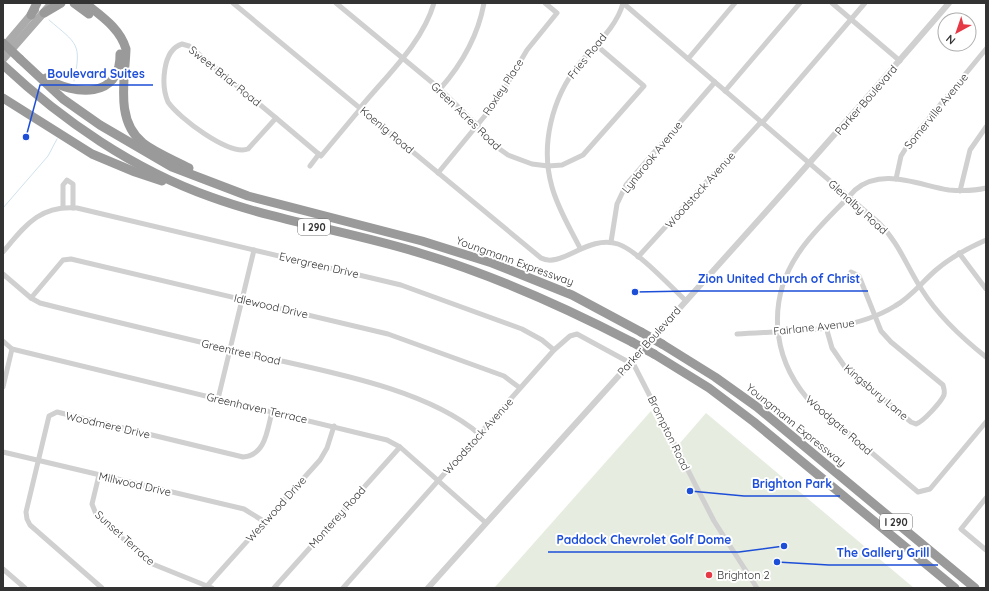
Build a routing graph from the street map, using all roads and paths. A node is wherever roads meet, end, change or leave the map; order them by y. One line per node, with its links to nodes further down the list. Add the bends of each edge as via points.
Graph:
1 (37, 3): 19 (highway)
2 (41, 3): 19 (main road)
3 (52, 3): 18 (main road)
4 (61, 3): 18 (highway)
5 (74, 3): 30 (highway, via 111,31 115,38 120,57 114,77 99,89 77,91 56,84)
6 (85, 3): 46 (highway, via 114,28 124,43 124,107 134,134 144,144)
7 (233, 3): 35 (street, Koenig Road)
8 (336, 3): 25 (street, Green Acres Road)
9 (434, 3): 25 (street, via 422,31)
10 (484, 3): 32 (street, via 468,50)
11 (545, 3): 38 (street, Roxley Place, via 557,13 535,39 501,94)
12 (623, 3): 22 (street, Fries Road, via 612,25); 27 (street, Glenalby Road)
13 (735, 3): 27 (street)
14 (800, 3): 33 (street)
15 (832, 3): 20 (street)
16 (865, 3): 20 (street, Woodstock Avenue)
17 (950, 3): 28 (street, Parker Boulevard)
18 (44, 13): 26 (main road)
19 (31, 15): 23 (main road)
20 (851, 20): 28 (street); 37 (street, Woodstock Avenue)
21 (3, 43): 30 (highway, Youngmann Expressway / I 290, bridge)
22 (596, 45): 43 (street, Fries Road, via 573,72 555,107 549,134); 43 (street, Green Acres Road, via 644,86 583,155 569,162)
23 (3, 48)
24 (986, 49): 45 (street, Somerville Avenue, via 911,140 901,156)
25 (402, 57): 32 (street, Green Acres Road); 35 (street)
26 (3, 59)
27 (688, 59): 31 (street, Glenalby Road)
28 (900, 61): 41 (street, Parker Boulevard)
29 (3, 65): 49 (highway, Youngmann Expressway / I 290, via 71,120 123,156)
30 (28, 66): 46 (highway, Youngmann Expressway / I 290, via 63,99 119,138 172,167)
31 (715, 82): 33 (street, Glenalby Road); 54 (street, Lynbrook Avenue, via 626,185 617,204)
32 (440, 89): 38 (street, Green Acres Road)
33 (725, 91): 37 (street, Glenalby Road)
34 (3, 98): 49 (highway, via 103,159)
35 (360, 108): 40 (street, via 321,156); 44 (street, Koenig Road)
36 (276, 118): 36 (street, Sweet Briar Road, via 189,46 182,44 177,47 166,62 165,95 168,102 207,136 238,150 245,150); 40 (street, Sweet Briar Road)
37 (762, 123): 41 (street, Glenalby Road); 59 (street, Woodstock Avenue)
38 (477, 125): 43 (street, Green Acres Road, via 494,145 508,155 524,162); 44 (street, Roxley Place)
39 (986, 127): 48 (street, via 970,150)
40 (319, 154): 42 (street)
41 (810, 164): 50 (street, Glenalby Road); 66 (street, Parker Boulevard)
42 (310, 166)
43 (548, 166): 55 (street, Fries Road, via 556,198)
44 (438, 172): 55 (street, Koenig Road, via 541,258 548,261 556,260)
45 (896, 179): 48 (street, Woodgate Road); 50 (street, Woodgate Road, via 872,180 860,186)
46 (223, 187): 102 (highway, Youngmann Expressway / I 290, bridge, via 248,196 422,241 492,264 572,295 662,344 757,407)
47 (986, 188): 48 (street, Woodgate Road)
48 (960, 191)
49 (210, 197): 101 (highway, Youngmann Expressway / I 290, bridge, via 282,219 422,253 482,273 565,308 632,342 709,388 754,422)
50 (849, 197): 62 (street, Glenalby Road, via 894,240); 69 (street, Woodgate Road, via 801,250 791,265 780,295)
51 (63, 207): 52 (street, Evergreen Drive); 52 (street, via 63,184 68,180 73,184); 57 (street, Evergreen Drive, via 45,212 31,220)
52 (73, 208): 56 (street, Evergreen Drive)
53 (986, 240): 58 (street, Fairlane Avenue)
54 (611, 242): 55 (street, via 593,243); 59 (street, via 627,248)
55 (580, 248)
56 (254, 250): 65 (street); 74 (street, Evergreen Drive, via 401,285 522,329)
57 (3, 252)
58 (959, 253): 62 (street, Fairlane Avenue); 63 (street)
59 (638, 257): 66 (street)
60 (851, 272): 67 (street, Kingsbury Lane, via 859,276)
61 (3, 274): 64 (street, Greentree Road)
62 (920, 286): 67 (street, Fairlane Avenue, via 904,301); 75 (street, Glenalby Road, via 946,322)
63 (986, 289)
64 (31, 298): 65 (street, Idlewood Drive, via 63,260 68,258); 73 (street, Greentree Road, via 40,303)
65 (242, 299): 73 (street); 78 (street, Idlewood Drive, via 388,334 504,376)
66 (686, 301): 76 (street, Parker Boulevard)
67 (874, 317): 68 (street, Fairlane Avenue, via 856,323); 68 (street, Kingsbury Lane, via 886,337 944,388 943,396 919,423 911,422 845,367 832,348)
68 (826, 327): 69 (street, Fairlane Avenue)
69 (777, 331): 70 (street, Fairlane Avenue); 81 (street, Woodgate Road, via 787,367 807,398 918,492 930,489)
70 (737, 334)
71 (3, 341): 72 (street, Greenhaven Terrace)
72 (12, 349): 77 (street); 79 (street, Greenhaven Terrace)
73 (230, 349): 79 (street); 83 (street, Greentree Road, via 372,383 447,411)
74 (554, 350): 76 (street, Woodstock Avenue, via 570,336 577,334); 78 (street, Woodstock Avenue)
75 (986, 357)
76 (630, 362): 91 (street, Parker Boulevard); 100 (street, Brompton Road, via 645,385 714,522)
77 (3, 387)
78 (520, 388): 83 (street, Woodstock Avenue)
79 (218, 399): 80 (street, Greenhaven Terrace)
80 (272, 412): 82 (street, Greenhaven Terrace); 86 (street, Woodmere Drive, via 262,447 255,454 243,457 54,413 48,419)
81 (986, 422)
82 (334, 426): 84 (street, Greenhaven Terrace, via 381,438); 90 (street, Westwood Drive, via 320,460)
83 (479, 434): 88 (street, Woodstock Avenue)
84 (400, 447): 88 (street, Greenhaven Terrace); 97 (street, Monterey Road)
85 (3, 452): 86 (street, Millwood Drive)
86 (38, 460): 87 (street, Millwood Drive); 96 (street, Woodmere Drive, via 26,512 30,525)
87 (99, 475): 90 (street, Millwood Drive, via 244,510); 94 (street, Sunset Terrace, via 92,504 96,514 150,562)
88 (438, 480): 91 (street, Greenhaven Terrace); 98 (street, Woodstock Avenue)
89 (986, 498): 92 (street, via 961,529)
90 (265, 522): 94 (street, Westwood Drive)
91 (486, 523): 99 (street, Parker Boulevard)
92 (986, 550)
93 (3, 569): 95 (street)
94 (210, 587)
95 (25, 588)
96 (102, 588)
97 (274, 588)
98 (343, 588)
99 (428, 588)
100 (757, 588)
101 (955, 588)
102 (975, 588)

